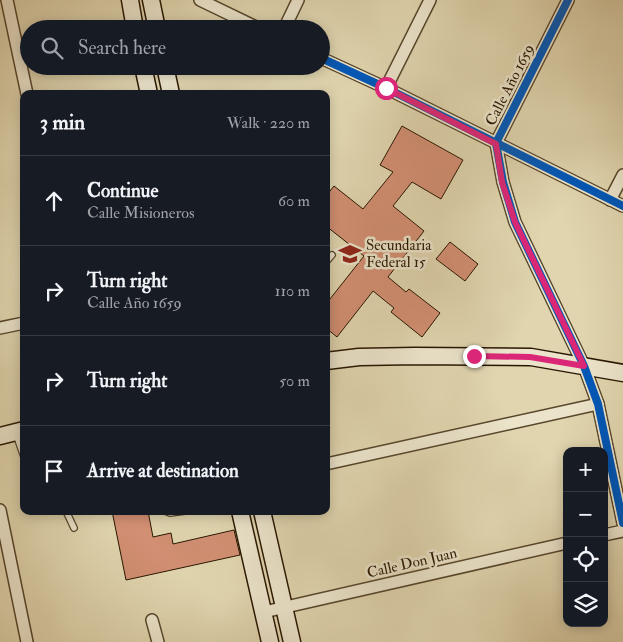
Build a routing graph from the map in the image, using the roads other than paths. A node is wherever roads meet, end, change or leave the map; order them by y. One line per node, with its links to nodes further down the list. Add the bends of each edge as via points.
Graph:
1 (7, 0): 12 (street)
2 (130, 0): 8 (main road)
3 (151, 0): 9 (main road)
4 (200, 0): 10 (street)
5 (298, 0): 11 (street)
6 (430, 0): 17 (street)
7 (568, 0): 21 (street, Calle Año 1659)
8 (134, 20)
9 (155, 20)
10 (241, 20)
11 (288, 20)
12 (20, 61)
13 (330, 62): 17 (street)
14 (23, 75): 18 (street)
15 (145, 75): 19 (main road)
16 (167, 75): 20 (main road)
17 (386, 88): 21 (street)
18 (26, 90)
19 (148, 90)
20 (170, 90)
21 (496, 144): 23 (street); 30 (street, Calle Año 1659, via 502,182 515,222)
22 (623, 175): 23 (street)
23 (610, 200): 24 (street)
24 (623, 206)
25 (332, 255): 26 (lane)
26 (330, 257)
27 (20, 324): 28 (street)
28 (0, 328)
29 (330, 360): 30 (main road, via 415,356 530,357)
30 (584, 366): 31 (main road); 32 (street, Calle Año 1659)
31 (623, 373)
32 (598, 404): 35 (street); 40 (street, Calle Año 1659)
33 (13, 433): 34 (lane)
34 (20, 448)
35 (330, 463)
36 (0, 510): 44 (street)
37 (68, 515): 41 (lane)
38 (241, 515): 47 (main road)
39 (263, 515): 46 (main road)
40 (623, 523)
41 (74, 528)
42 (623, 531): 43 (street)
43 (608, 534)
44 (3, 536): 49 (street)
45 (563, 544): 46 (street, Calle Don Juan)
46 (284, 607): 47 (street, Calle Don Juan); 52 (main road)
47 (264, 612): 51 (main road)
48 (152, 620): 50 (street)
49 (27, 642)
50 (158, 642)
51 (270, 642)
52 (292, 642)

